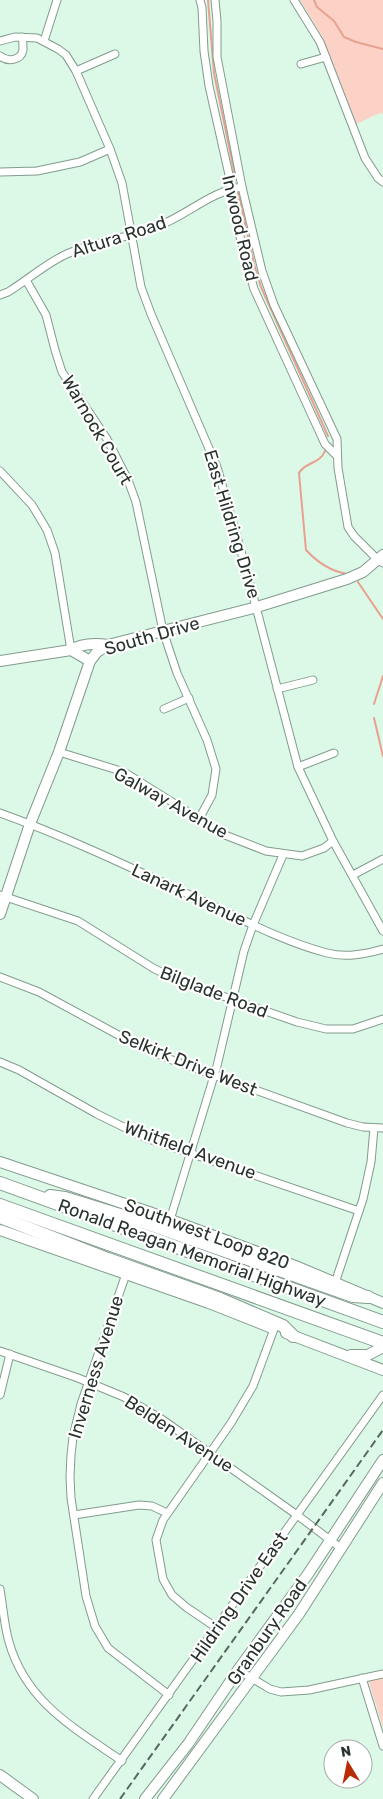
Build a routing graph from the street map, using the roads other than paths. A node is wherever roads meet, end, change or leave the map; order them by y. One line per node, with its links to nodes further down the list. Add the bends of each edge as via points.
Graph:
1 (57, 0): 7 (street)
2 (200, 0): 17 (street, Inwood Road, via 209,86)
3 (215, 0): 16 (street, Inwood Road, via 217,57)
4 (294, 0): 10 (street)
5 (22, 37): 6 (street); 7 (street); 9 (street, via 19,57 10,60)
6 (0, 41)
7 (44, 41): 12 (street, East Hildring Drive, via 66,55)
8 (115, 54): 12 (street)
9 (0, 56)
10 (326, 57): 11 (street); 15 (street, via 365,158)
11 (300, 64)
12 (76, 71): 13 (street, East Hildring Drive)
13 (110, 149): 14 (street, via 80,162 37,171); 18 (street, East Hildring Drive, via 122,183)
14 (0, 172)
15 (383, 182)
16 (242, 187): 17 (street, Altura Road); 21 (street, Inwood Road, via 262,271 274,304)
17 (232, 188): 18 (street, Altura Road, via 156,227); 22 (street, Inwood Road, via 238,229 254,289)
18 (130, 234): 19 (street, Altura Road, via 67,254); 26 (street, East Hildring Drive, via 148,306 218,467)
19 (26, 280): 20 (street, Altura Road); 27 (street, Warnock Court, via 46,315 62,372 106,439 128,480 136,502)
20 (0, 295)
21 (337, 439): 22 (street); 23 (street, Inwood Road)
22 (324, 444): 23 (street, Inwood Road)
23 (337, 456): 25 (street, Inwood Road, via 348,527)
24 (0, 471): 29 (street, via 32,505 48,530 55,553)
25 (381, 559): 26 (main road, South Drive, via 347,579)
26 (256, 607): 27 (main road, South Drive); 33 (street, East Hildring Drive)
27 (163, 631): 28 (main road, South Drive); 34 (street, Warnock Court)
28 (108, 645): 29 (main road, via 96,643); 30 (main road, South Drive)
29 (71, 650): 30 (main road); 31 (main road)
30 (90, 661): 36 (main road, South Drive)
31 (0, 662)
32 (313, 680): 33 (street)
33 (277, 689): 38 (street, East Hildring Drive)
34 (189, 698): 35 (street); 40 (street, Warnock Court, via 216,769 212,795)
35 (164, 709)
36 (59, 752): 40 (street, Galway Avenue, via 124,772); 41 (main road, South Drive)
37 (334, 754): 38 (street)
38 (298, 767): 42 (street, East Hildring Drive)
39 (0, 814): 41 (street, Lanark Avenue)
40 (199, 819): 43 (street, Galway Avenue, via 248,845)
41 (30, 824): 46 (main road, South Drive); 48 (street, Lanark Avenue)
42 (334, 841): 43 (street, via 307,855); 45 (street, East Hildring Drive)
43 (283, 855): 48 (street)
44 (383, 859): 45 (street)
45 (353, 875): 49 (street, East Hildring Drive)
46 (3, 896): 47 (main road, South Drive); 52 (street, Bilglade Road, via 78,921 153,968)
47 (0, 914)
48 (253, 925): 50 (street, Lanark Avenue, via 329,954 362,956); 52 (street)
49 (383, 932)
50 (383, 949)
51 (0, 977): 55 (street, Selkirk Drive West, via 39,992 135,1044)
52 (233, 1000): 53 (street, Bilglade Road, via 326,1029 353,1029); 55 (street)
53 (383, 1019)
54 (0, 1062): 58 (street, Whitfield Avenue, via 146,1138)
55 (214, 1075): 56 (street, Selkirk Drive West, via 347,1123); 58 (street)
56 (374, 1128): 57 (street, Selkirk Drive West); 63 (street, via 368,1178)
57 (383, 1128)
58 (191, 1154): 63 (street, Whitfield Avenue); 65 (street)
59 (0, 1162): 65 (main road, Southwest Loop 820)
60 (0, 1183): 61 (highway, Ronald Reagan Memorial Highway)
61 (31, 1195): 69 (highway, via 65,1198 353,1296); 71 (highway, Ronald Reagan Memorial Highway)
62 (0, 1206): 74 (highway, Ronald Reagan Memorial Highway)
63 (359, 1211): 68 (street)
64 (0, 1217): 73 (highway, via 220,1299 283,1326)
65 (170, 1220): 68 (main road, Southwest Loop 820)
66 (0, 1230): 67 (main road)
67 (126, 1274): 72 (main road); 80 (street, Inverness Avenue)
68 (335, 1282): 69 (main road, Southwest Loop 820)
69 (368, 1297): 70 (main road, Southwest Loop 820)
70 (383, 1302)
71 (383, 1322)
72 (274, 1329): 73 (main road); 83 (street, via 253,1386)
73 (293, 1336): 78 (main road)
74 (383, 1343)
75 (383, 1347): 78 (main road, via 368,1354)
76 (0, 1351): 77 (street, Belden Avenue)
77 (10, 1354): 80 (street, Belden Avenue); 81 (street)
78 (342, 1354): 79 (main road)
79 (383, 1370)
80 (88, 1382): 83 (street, Belden Avenue, via 163,1420); 87 (street, Inverness Avenue, via 71,1455)
81 (0, 1395)
82 (383, 1395): 88 (street, Hildring Drive East)
83 (210, 1453): 86 (street); 88 (street, Belden Avenue)
84 (383, 1460): 89 (main road, Granbury Road)
85 (383, 1483): 90 (main road, Granbury Road)
86 (167, 1513): 87 (street, via 152,1506 139,1505); 92 (street, via 156,1540 163,1579 172,1595)
87 (74, 1514): 97 (street, Inverness Avenue, via 86,1596 95,1626 108,1648)
88 (297, 1515): 89 (street, Belden Avenue); 92 (street, Hildring Drive East)
89 (331, 1541): 90 (street, Belden Avenue); 93 (main road, Granbury Road)
90 (342, 1549): 95 (main road, Granbury Road)
91 (0, 1589): 99 (street, via 9,1641 24,1677 36,1695 64,1721)
92 (217, 1628): 97 (street, Hildring Drive East)
93 (238, 1670): 95 (street); 103 (main road, Granbury Road, via 188,1744)
94 (383, 1674): 96 (street)
95 (252, 1678): 96 (street, via 281,1692); 104 (main road, Granbury Road)
96 (362, 1678): 98 (street)
97 (169, 1695): 99 (street, Hildring Drive East)
98 (383, 1746)
99 (122, 1761): 102 (street, Hildring Drive East)
100 (0, 1775): 101 (main road)
101 (33, 1799)
102 (94, 1799)
103 (145, 1799)
104 (163, 1799)

